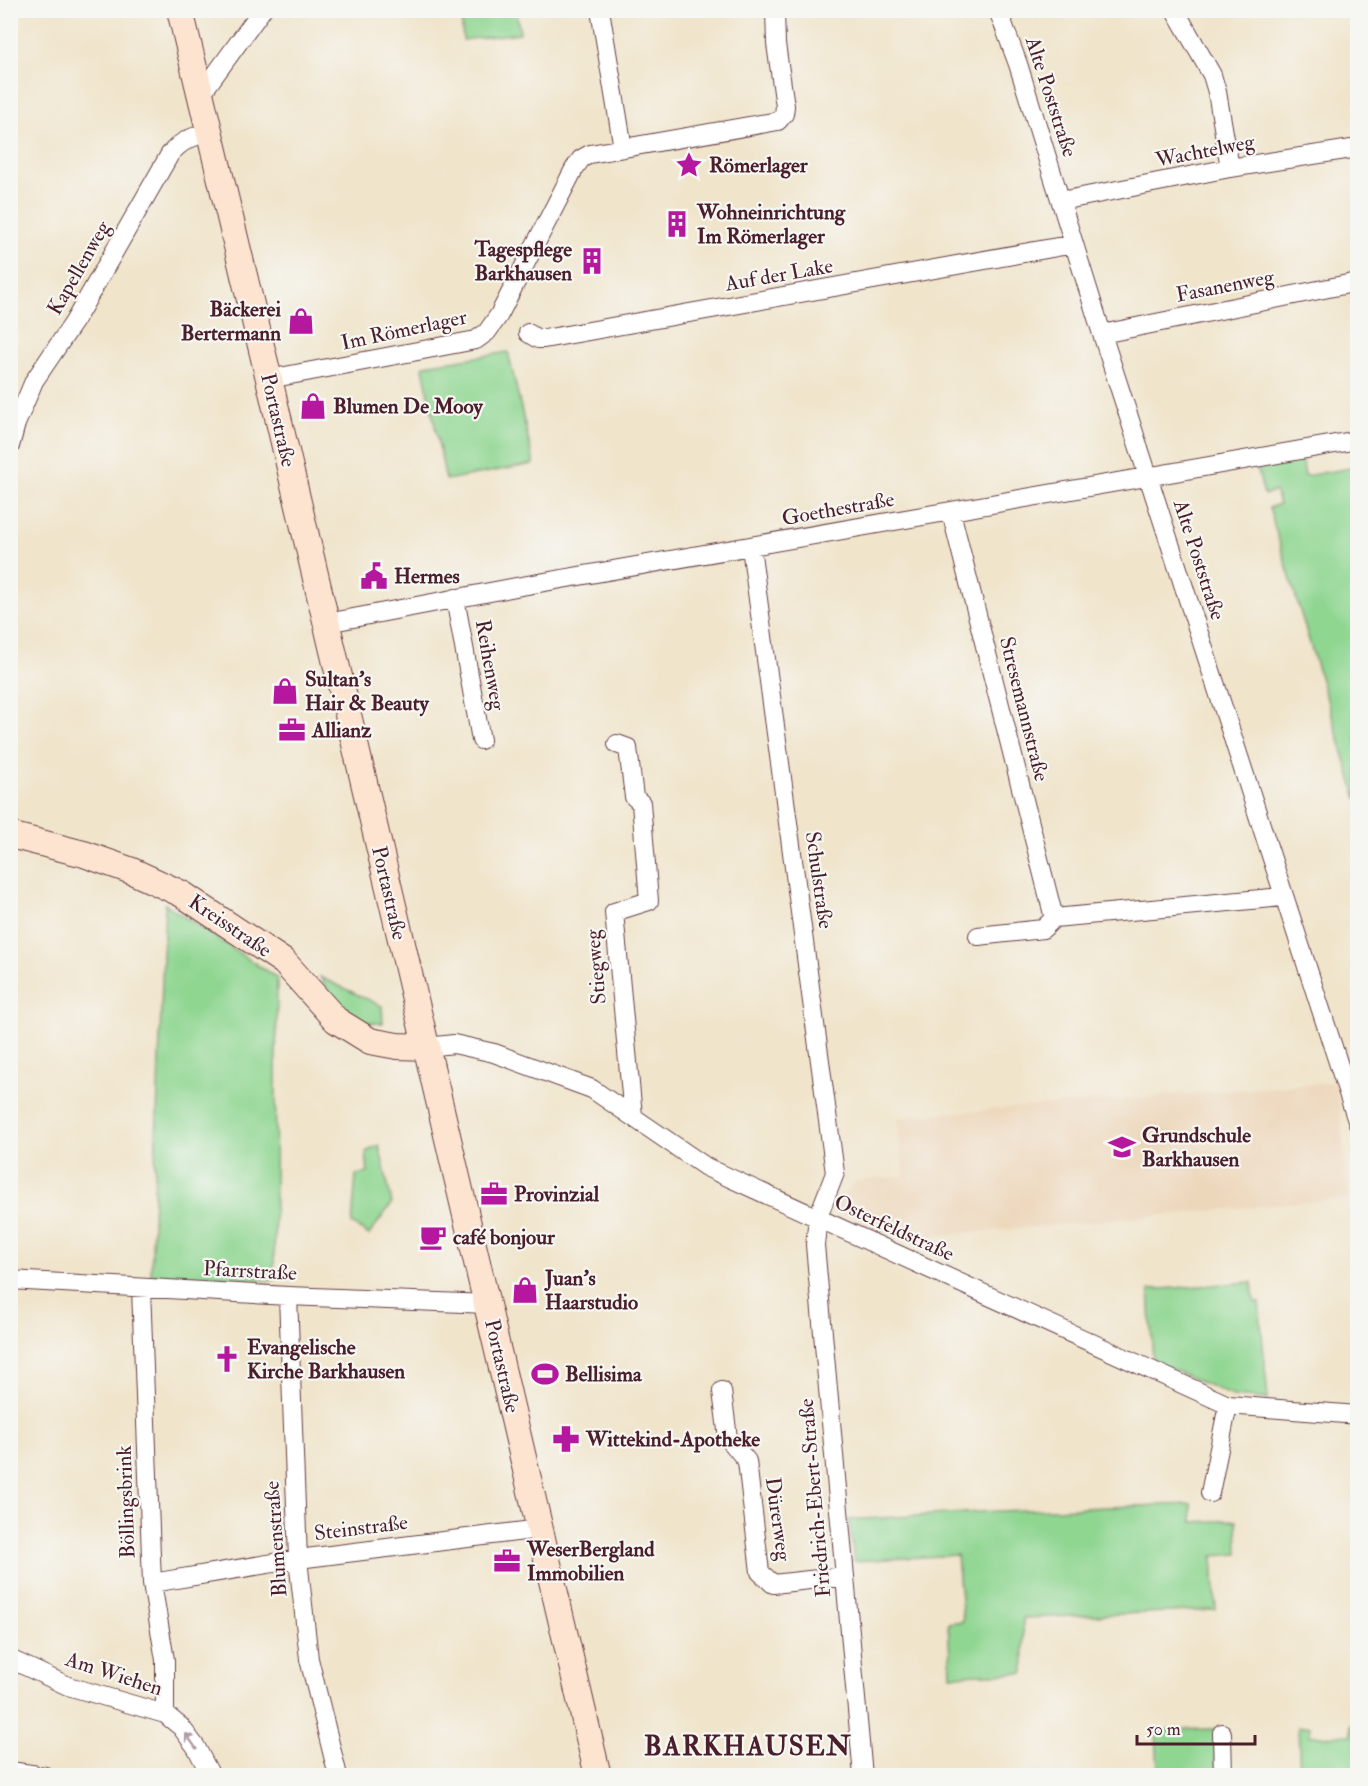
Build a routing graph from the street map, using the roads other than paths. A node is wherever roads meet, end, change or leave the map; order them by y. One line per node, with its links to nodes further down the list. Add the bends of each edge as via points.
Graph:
1 (180, 10): 7 (main road, Portastraße)
2 (262, 10): 7 (street)
3 (600, 10): 9 (street)
4 (775, 10): 9 (street, Im Römerlager, via 785,106 778,121)
5 (998, 10): 12 (street, Alte Poststraße)
6 (1175, 10): 11 (street, via 1212,75)
7 (199, 97): 8 (main road, Portastraße)
8 (209, 132): 17 (main road, Portastraße); 19 (street, Kapellenweg, via 189,138 170,154 74,321 34,381)
9 (623, 148): 17 (street, Im Römerlager, via 581,159 499,315 476,340)
10 (1358, 148): 11 (street, Wachtelweg)
11 (1230, 168): 12 (street, Wachtelweg)
12 (1061, 201): 13 (street, Alte Poststraße)
13 (1074, 244): 15 (street, Auf der Lake, via 544,339); 16 (street, Alte Poststraße)
14 (1358, 282): 16 (street, Fasanenweg)
15 (528, 333)
16 (1102, 334): 20 (street, Alte Poststraße)
17 (269, 379): 24 (main road, Portastraße)
18 (1358, 440): 20 (street, Goethestraße)
19 (10, 446)
20 (1148, 477): 21 (street, Goethestraße); 28 (street, Alte Poststraße)
21 (951, 512): 22 (street, Goethestraße); 29 (street, Stresemannstraße)
22 (751, 547): 23 (street, Goethestraße); 34 (street, Schulstraße, via 835,1173)
23 (455, 598): 24 (street, Goethestraße); 25 (street, Reihenweg)
24 (327, 623): 31 (main road, Portastraße)
25 (481, 740)
26 (617, 744): 32 (street, Stiegweg, via 628,748 633,796 641,803 649,902 614,912)
27 (10, 835): 31 (main road, Kreisstraße, via 122,867 182,894 284,962 336,1020 370,1041)
28 (1283, 897): 29 (street); 33 (street, Alte Poststraße)
29 (1054, 918): 30 (street, via 1043,929)
30 (978, 936)
31 (426, 1047): 32 (street, Osterfeldstraße, via 454,1044 494,1053 592,1089); 38 (main road, Portastraße)
32 (633, 1116): 34 (street, Osterfeldstraße, via 706,1167)
33 (1358, 1124)
34 (818, 1217): 40 (street, Osterfeldstraße); 45 (street, Friedrich-Ebert-Straße, via 815,1245)
35 (10, 1280): 36 (street, Pfarrstraße)
36 (141, 1288): 37 (street, Pfarrstraße); 46 (street, Böllingsbrink)
37 (288, 1296): 38 (street, Pfarrstraße); 44 (street, Blumenstraße)
38 (488, 1304): 43 (main road, Portastraße)
39 (722, 1391): 45 (street, Dürerweg, via 728,1438 747,1461 760,1572 773,1584)
40 (1228, 1405): 41 (street, Osterfeldstraße); 42 (street)
41 (1358, 1415)
42 (1210, 1493)
43 (540, 1529): 44 (street, Steinstraße); 54 (main road, Portastraße)
44 (298, 1559): 46 (street, Steinstraße); 53 (street, Blumenstraße, via 309,1659)
45 (845, 1576): 55 (street, Friedrich-Ebert-Straße)
46 (152, 1583): 48 (street, Böllingsbrink, via 165,1660)
47 (10, 1659): 48 (street, Am Wiehen, via 68,1686)
48 (165, 1714): 52 (street, Am Wiehen, one-way to 48, via 196,1747)
49 (1222, 1733): 56 (street)
50 (10, 1771): 51 (street)
51 (45, 1776)
52 (211, 1776)
53 (338, 1776)
54 (598, 1776)
55 (863, 1776)
56 (1223, 1776)

